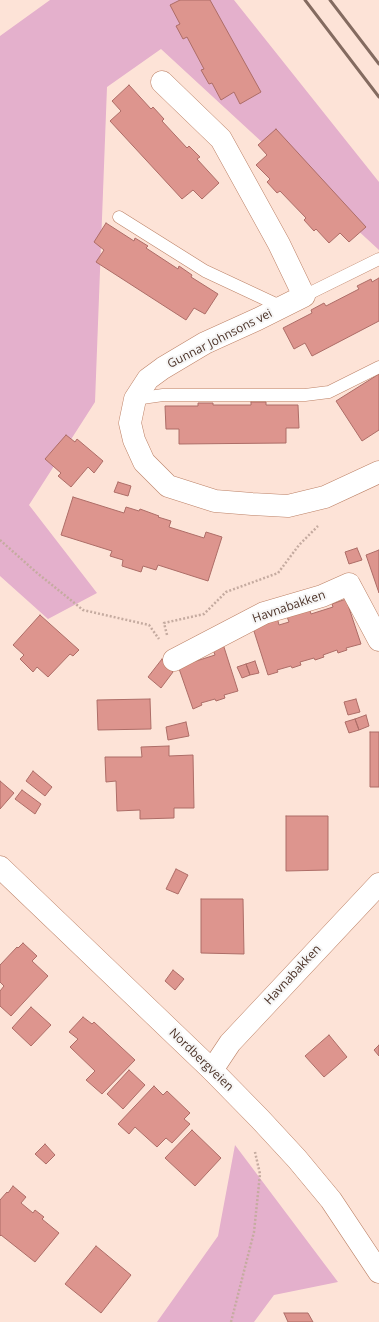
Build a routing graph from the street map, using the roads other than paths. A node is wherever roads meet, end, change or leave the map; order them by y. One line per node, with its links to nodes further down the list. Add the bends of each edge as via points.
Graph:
1 (162, 82): 4 (street, via 221,139 279,244)
2 (119, 217): 5 (lane, via 205,271)
3 (379, 259): 4 (lane)
4 (304, 296): 5 (street, Gunnar Johnsons vei)
5 (282, 307): 7 (street, Gunnar Johnsons vei, via 206,343 163,368 148,379)
6 (379, 366): 7 (lane, via 329,392 305,395 163,395)
7 (135, 399): 8 (street, Gunnar Johnsons vei, via 130,423 144,462 168,486 215,501 288,506 325,497)
8 (379, 472)
9 (379, 640): 10 (street, Havnabakken, via 349,584 322,596 264,613)
10 (174, 660)
11 (0, 867): 13 (street, Nordbergveien)
12 (379, 884): 13 (street, Havnabakken, via 230,1043)
13 (212, 1070): 14 (street, Nordbergveien, via 297,1159 331,1200)
14 (379, 1272)

